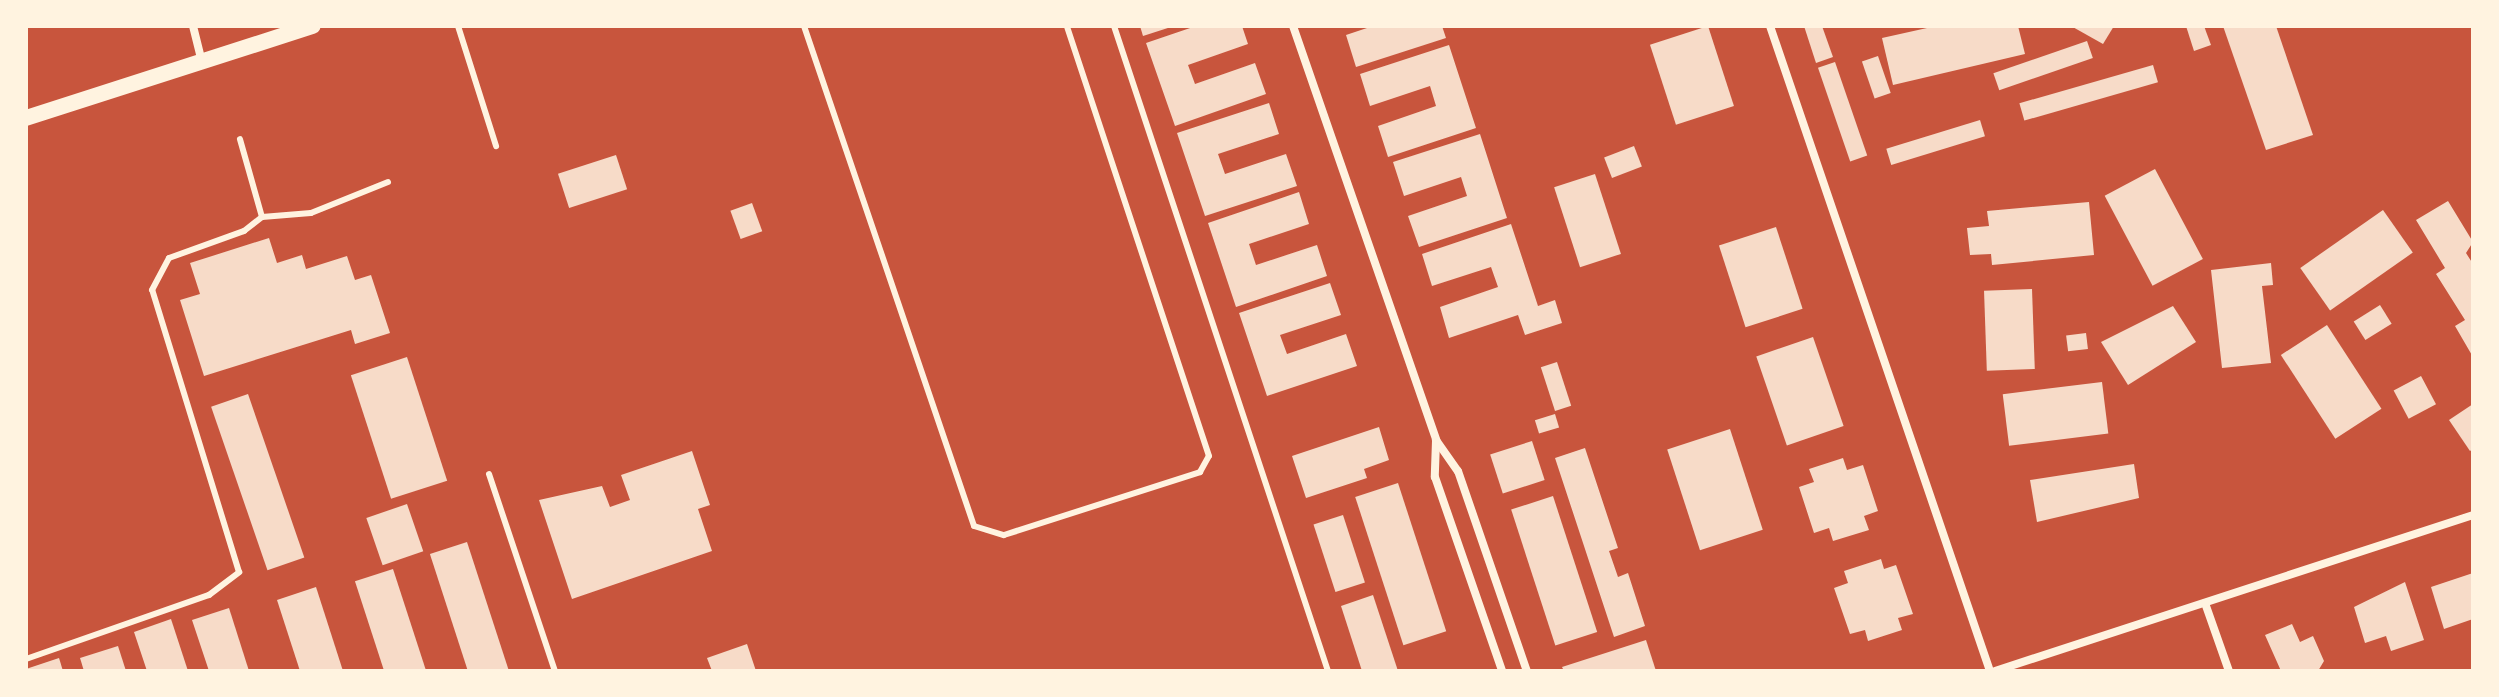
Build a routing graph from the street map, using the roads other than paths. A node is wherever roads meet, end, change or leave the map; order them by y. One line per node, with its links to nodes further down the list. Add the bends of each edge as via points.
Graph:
1 (193, 26): 9 (street)
2 (313, 26): 9 (main road)
3 (458, 26): 12 (lane)
4 (804, 26): 5 (lane, via 974,526 1004,535 1200,472 1209,456)
5 (1067, 26)
6 (1114, 26): 21 (lane)
7 (1293, 26): 15 (street)
8 (1770, 26): 24 (street)
9 (202, 61): 10 (main road)
10 (26, 118)
11 (240, 139): 14 (lane)
12 (496, 146)
13 (388, 182): 14 (lane, via 311,213)
14 (262, 217): 19 (lane, via 244,231 169,258 152,290 239,572 209,595)
15 (1436, 440): 22 (street, via 1435,477); 23 (street, via 1458,471)
16 (489, 474): 20 (lane)
17 (2473, 515): 18 (street)
18 (2205, 603): 24 (street); 25 (street)
19 (26, 659)
20 (555, 671)
21 (1328, 671)
22 (1502, 671)
23 (1527, 671)
24 (1993, 671)
25 (2229, 671)

